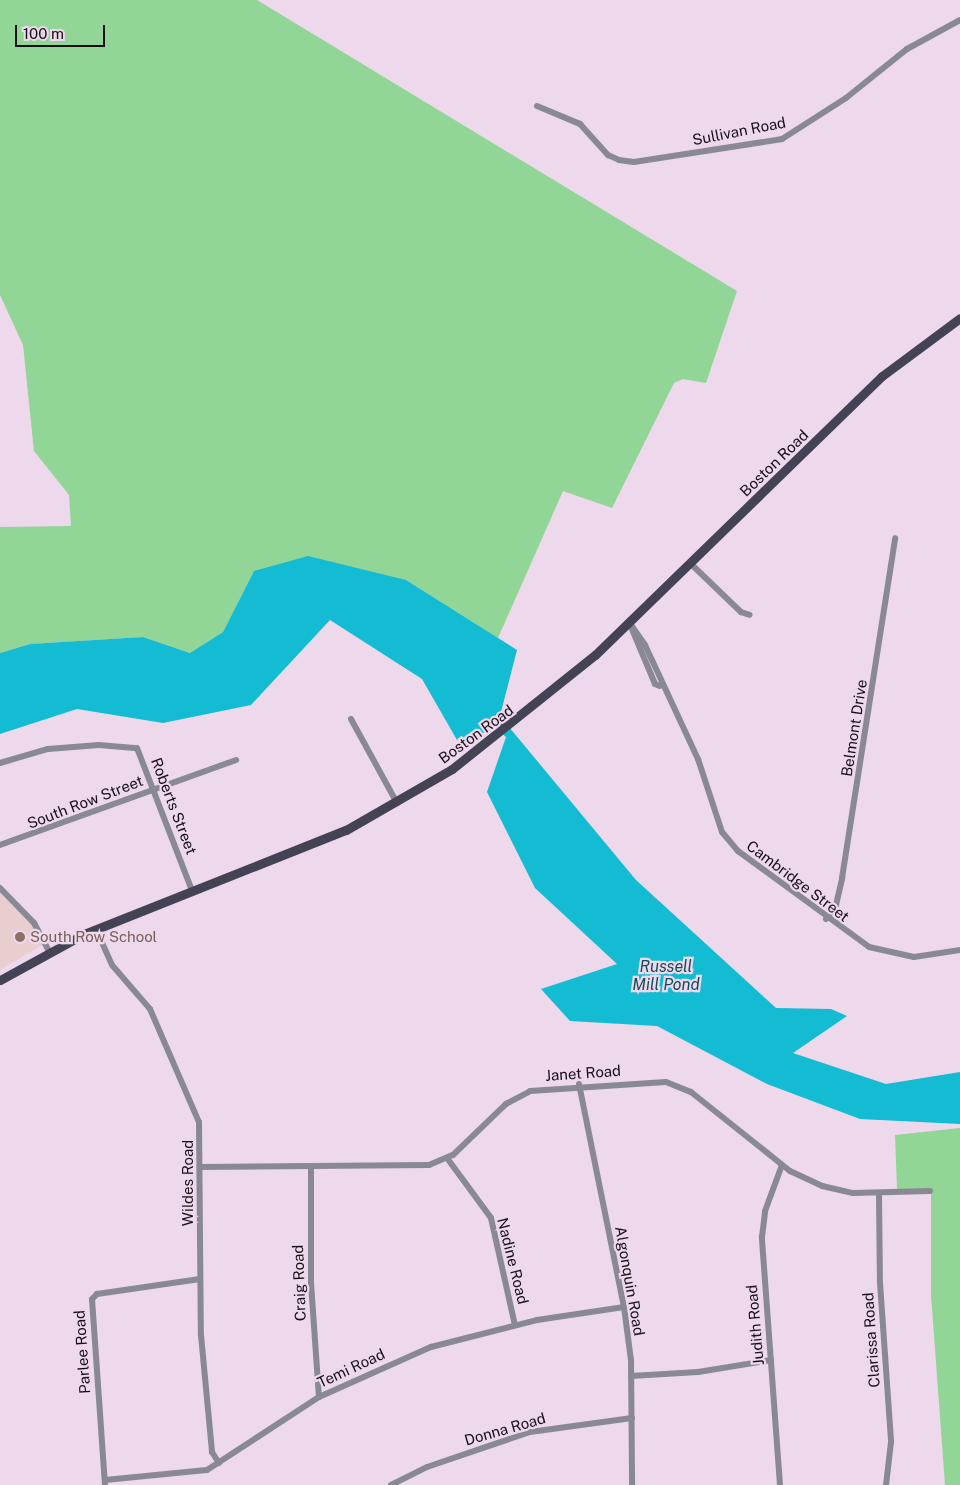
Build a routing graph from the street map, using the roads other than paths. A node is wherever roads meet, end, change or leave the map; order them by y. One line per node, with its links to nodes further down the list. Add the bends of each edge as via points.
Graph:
1 (960, 20): 2 (street, Sullivan Road, via 900,53 846,98 782,139 634,162 608,155 580,124)
2 (537, 106)
3 (960, 318): 5 (main road, Boston Road, via 880,378)
4 (895, 538): 16 (street, Belmont Drive, via 842,878 836,905)
5 (690, 563): 6 (street); 7 (main road, Boston Road)
6 (750, 615)
7 (629, 622): 12 (main road, Boston Road, via 510,726); 16 (street, Cambridge Street, via 645,645 660,686 698,759 722,832 768,876)
8 (351, 718): 12 (street)
9 (236, 760): 11 (street, South Row Street)
10 (0, 764): 11 (street, Roberts Street, via 48,749 130,746 141,755)
11 (154, 789): 13 (street, South Row Street); 15 (street, Roberts Street)
12 (397, 803): 15 (main road, Boston Road, via 321,841)
13 (0, 845)
14 (0, 888): 19 (street, via 34,923)
15 (193, 892): 17 (main road, Boston Road)
16 (826, 919): 18 (street, Cambridge Street, via 869,947 892,954 934,956)
17 (96, 929): 19 (main road, Boston Road); 24 (street, Wildes Road, via 112,965 150,1009 191,1100 200,1129)
18 (960, 950)
19 (49, 951): 20 (main road, Boston Road)
20 (0, 980)
21 (579, 1084): 22 (street, Janet Road, via 530,1091 506,1104); 23 (street, Janet Road, via 666,1082 691,1092); 29 (street, Algonquin Road)
22 (447, 1158): 25 (street, via 406,1167); 30 (street, Nadine Road, via 491,1218)
23 (782, 1165): 27 (street, Janet Road, via 822,1186); 31 (street, Judith Road, via 765,1211 762,1237)
24 (201, 1167): 25 (street); 28 (street, Wildes Road)
25 (311, 1168): 33 (street, Craig Road, via 311,1283)
26 (930, 1191): 27 (street, Janet Road)
27 (879, 1193): 40 (street, Clarissa Road, via 880,1292 891,1442)
28 (200, 1279): 35 (street, Wildes Road, via 212,1452); 36 (street, Parlee Road, via 97,1294 92,1299)
29 (624, 1307): 30 (street, Temi Road); 32 (street, Algonquin Road)
30 (515, 1324): 33 (street, Temi Road, via 431,1347)
31 (771, 1360): 32 (street, via 698,1372); 39 (street, Judith Road)
32 (631, 1376): 34 (street, Algonquin Road)
33 (319, 1397): 35 (street, Temi Road)
34 (632, 1418): 37 (street, Donna Road, via 530,1432 427,1467); 38 (street, Algonquin Road)
35 (219, 1463): 36 (street, Temi Road, via 199,1472)
36 (105, 1482)
37 (392, 1485)
38 (632, 1485)
39 (780, 1485)
40 (886, 1485)

